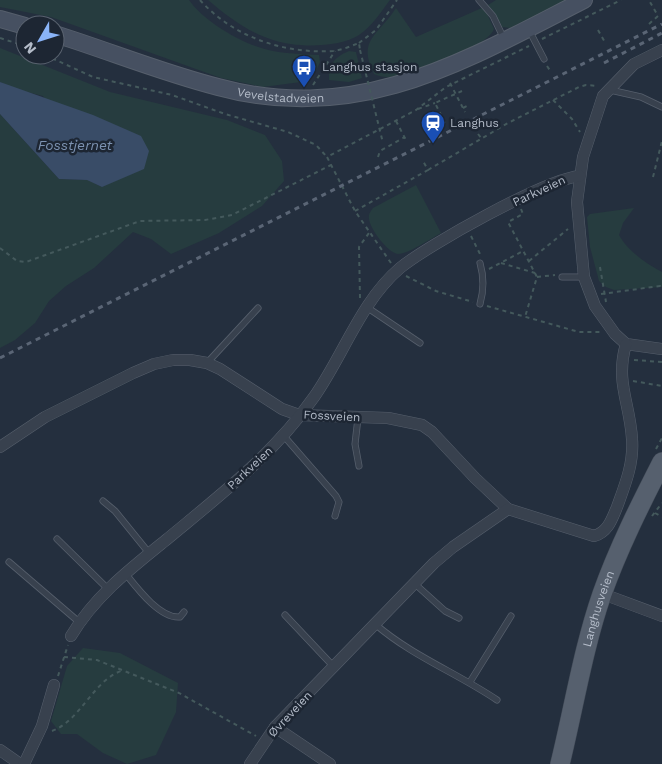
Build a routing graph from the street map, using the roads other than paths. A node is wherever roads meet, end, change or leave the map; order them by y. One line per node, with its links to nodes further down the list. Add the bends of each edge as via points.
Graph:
1 (479, 0): 7 (lane, via 493,16)
2 (584, 0): 5 (main road, Vevelstadveien)
3 (0, 19): 4 (main road)
4 (15, 23)
5 (528, 28): 7 (main road, Vevelstadveien); 9 (lane)
6 (65, 37): 7 (main road, Vevelstadveien, via 218,88 275,98 313,99 347,97 407,82)
7 (504, 39)
8 (662, 50): 10 (street, via 634,64)
9 (544, 59)
10 (608, 89): 11 (lane, via 641,97); 12 (street, via 599,104)
11 (662, 107)
12 (580, 176): 15 (street, via 578,216); 18 (street, Parkveien, via 558,181 522,198 436,245 397,271)
13 (480, 263): 16 (lane, via 483,273)
14 (562, 277): 15 (lane)
15 (584, 277): 20 (street, via 590,298)
16 (480, 304)
17 (258, 308): 22 (lane)
18 (365, 313): 19 (lane); 23 (street, Parkveien, via 314,397)
19 (420, 343)
20 (626, 344): 21 (street); 30 (street, Fossveien, via 620,373 632,453 627,480 608,528 600,534 587,535)
21 (662, 349)
22 (207, 363): 23 (street, Fossveien, via 238,379 282,409); 26 (street, Fossveien, via 173,360 133,373 45,417)
23 (299, 415): 24 (street, Fossveien); 25 (street, Parkveien)
24 (358, 418): 28 (lane, via 355,444); 30 (street, Fossveien, via 388,418 422,426 432,432)
25 (284, 435): 31 (lane, via 336,496 339,502); 33 (street, Parkveien, via 233,485)
26 (0, 448)
27 (662, 462): 38 (main road, Langhusveien)
28 (359, 466)
29 (103, 501): 33 (lane)
30 (508, 509): 36 (street, Øvreveien, via 453,547)
31 (335, 516)
32 (57, 539): 37 (lane)
33 (149, 553): 35 (street, Parkveien)
34 (9, 562): 44 (lane)
35 (125, 573): 37 (street, Parkveien); 39 (lane, via 169,617 180,617)
36 (414, 583): 43 (lane, via 445,611); 45 (street, Øvreveien)
37 (107, 588): 44 (street, Parkveien)
38 (602, 594): 42 (street); 56 (main road, Langhusveien)
39 (184, 612)
40 (285, 615): 47 (lane)
41 (511, 616): 48 (lane)
42 (662, 616)
43 (459, 618)
44 (79, 622): 46 (street, Parkveien)
45 (375, 624): 47 (street, Øvreveien); 48 (lane, via 413,652)
46 (71, 636)
47 (334, 667): 51 (street, Øvreveien)
48 (470, 682): 50 (lane)
49 (54, 685): 53 (street)
50 (496, 700)
51 (276, 727): 54 (street, Øvreveien); 55 (street)
52 (0, 750): 53 (street)
53 (26, 763)
54 (250, 764)
55 (330, 764)
56 (560, 764)

